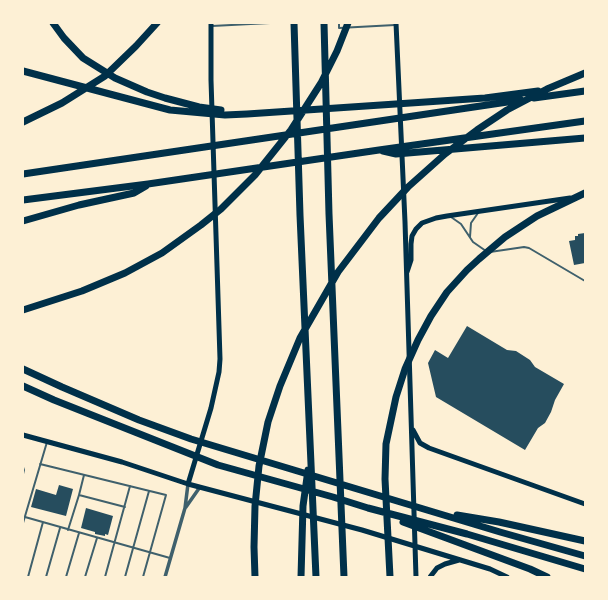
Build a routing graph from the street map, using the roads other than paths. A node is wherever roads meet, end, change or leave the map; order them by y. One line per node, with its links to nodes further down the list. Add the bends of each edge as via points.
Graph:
1 (54, 23): 14 (highway, via 83,58 115,78 188,105)
2 (156, 23): 16 (highway, via 105,76 62,103)
3 (270, 23): 9 (lane)
4 (294, 23): 35 (highway)
5 (324, 23): 77 (highway)
6 (339, 23): 8 (lane, via 339,28)
7 (348, 23): 29 (highway, via 321,83 291,130 255,175 221,209 162,253 125,273 82,291)
8 (396, 24): 27 (main road)
9 (211, 25): 40 (main road, via 220,359 216,389)
10 (23, 71): 14 (highway, via 170,110 206,114)
11 (585, 73): 74 (highway, via 546,89 507,110 445,154 388,208 338,272 300,338 268,422 255,506)
12 (585, 91): 13 (highway)
13 (560, 94): 14 (highway, via 536,91 485,98); 19 (highway)
14 (247, 114)
15 (585, 121): 18 (highway)
16 (23, 122)
17 (585, 138): 18 (highway, via 396,154)
18 (379, 150): 20 (highway)
19 (23, 174)
20 (148, 184): 22 (highway); 25 (highway, via 134,193)
21 (585, 195): 23 (main road); 78 (highway, via 551,208 520,226 479,258 447,292 418,340 396,397 386,444 385,479)
22 (23, 200)
23 (481, 211): 24 (main road); 26 (lane, via 471,223)
24 (447, 216): 26 (lane, via 461,224); 27 (main road, via 429,220 416,229 412,236 411,260)
25 (23, 221)
26 (470, 238): 28 (lane, via 493,253 529,248)
27 (406, 275): 32 (main road)
28 (585, 281)
29 (23, 310)
30 (23, 368): 49 (highway, via 139,420 191,439)
31 (23, 386): 48 (highway, via 218,465)
32 (412, 427): 45 (main road, via 420,443 428,448); 59 (main road)
33 (23, 435): 34 (main road)
34 (47, 441): 36 (lane); 40 (main road)
35 (311, 450): 75 (highway, via 303,506); 76 (highway)
36 (40, 464): 39 (lane); 50 (lane)
37 (23, 467): 38 (lane)
38 (23, 474)
39 (84, 475): 41 (lane); 44 (lane)
40 (188, 484): 42 (main road); 47 (street)
41 (130, 486): 43 (lane); 46 (lane)
42 (200, 487): 47 (street); 59 (main road)
43 (149, 491): 60 (lane); 61 (lane, via 166,495)
44 (79, 495): 46 (lane); 54 (lane)
45 (585, 504)
46 (125, 507): 58 (lane)
47 (185, 508): 63 (street)
48 (368, 508): 65 (highway); 82 (highway)
49 (427, 510): 57 (highway, via 499,522); 62 (highway)
50 (25, 517): 51 (lane); 52 (lane)
51 (43, 522): 53 (lane); 66 (lane)
52 (23, 524)
53 (60, 528): 54 (lane); 67 (lane)
54 (68, 530): 55 (lane)
55 (79, 533): 56 (lane); 68 (lane)
56 (97, 538): 58 (lane); 69 (lane)
57 (585, 541)
58 (115, 542): 60 (lane); 70 (lane)
59 (414, 546): 64 (main road); 79 (main road)
60 (133, 548): 61 (lane); 71 (lane)
61 (150, 552): 63 (lane); 72 (lane)
62 (585, 556)
63 (170, 558): 73 (street)
64 (459, 560): 80 (main road, via 437,568); 81 (main road)
65 (585, 568)
66 (27, 576)
67 (46, 577)
68 (66, 577)
69 (85, 577)
70 (105, 577)
71 (125, 577)
72 (143, 577)
73 (165, 577)
74 (255, 577)
75 (301, 577)
76 (316, 577)
77 (344, 577)
78 (390, 577)
79 (416, 577)
80 (430, 577)
81 (507, 577)
82 (547, 577)

